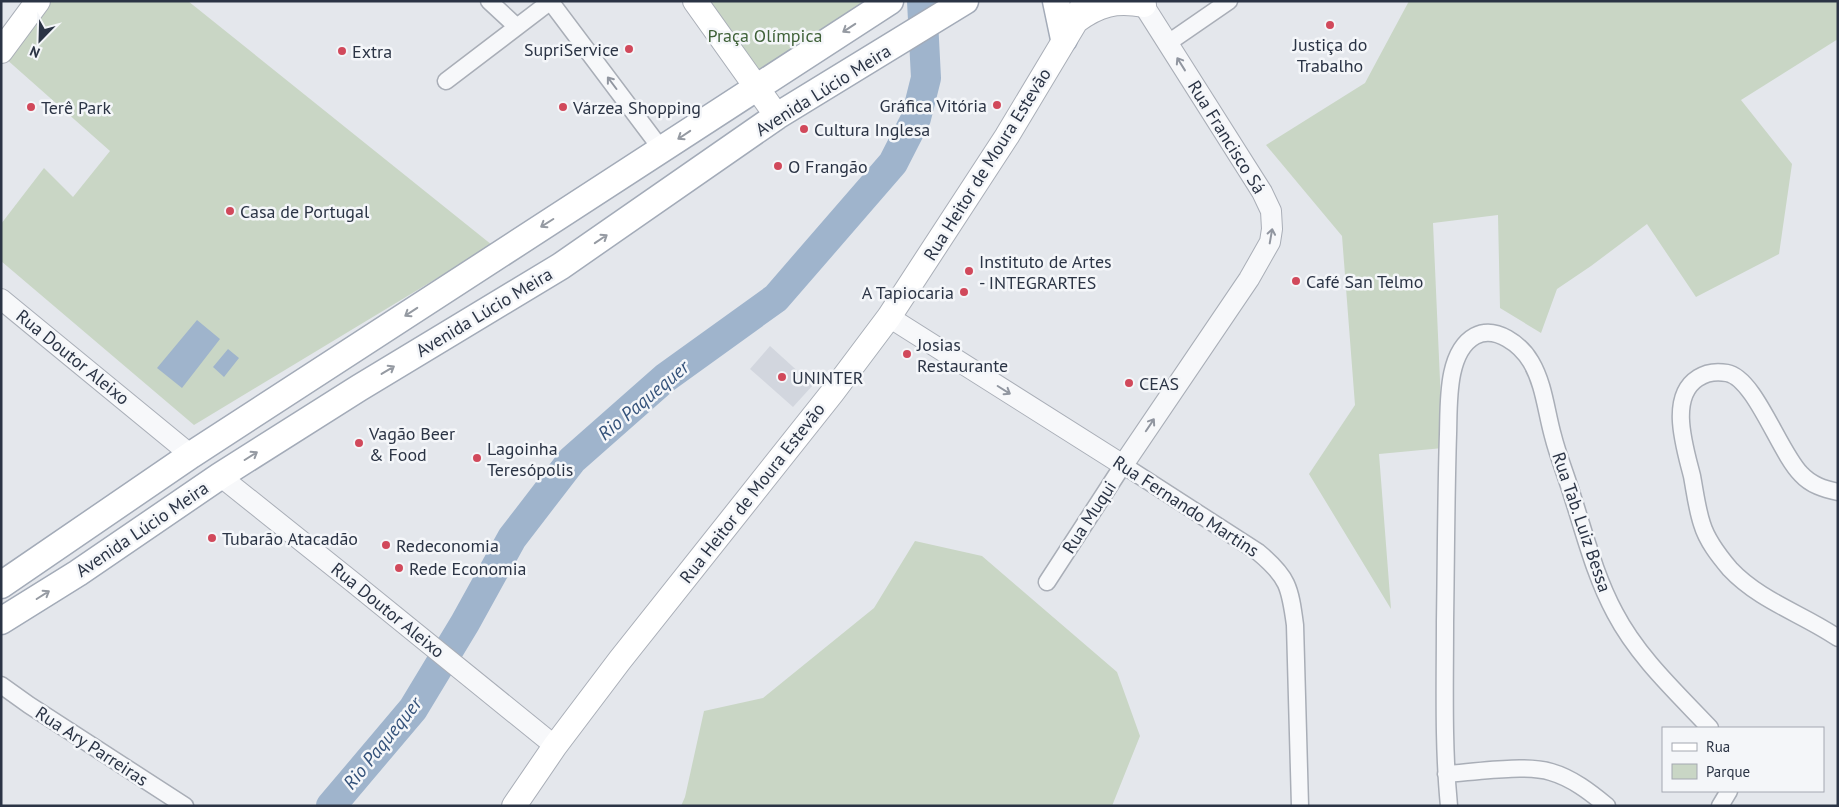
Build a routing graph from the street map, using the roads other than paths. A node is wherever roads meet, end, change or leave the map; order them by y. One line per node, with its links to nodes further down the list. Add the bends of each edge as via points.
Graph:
1 (38, 1): 13 (main road)
2 (489, 1): 11 (street)
3 (551, 1): 11 (street); 17 (street, one-way to 3)
4 (695, 1): 15 (main road)
5 (890, 1): 15 (main road, Avenida Lúcio Meira, one-way to 15)
6 (965, 1): 16 (main road, Avenida Lúcio Meira)
7 (1056, 1): 10 (main road, via 1063,24)
8 (1229, 1): 12 (street)
9 (1143, 3): 10 (main road, via 1105,5); 12 (street, Rua Francisco Sá)
10 (1075, 20): 20 (main road, Rua Heitor de Moura Estevão, via 1007,136)
11 (516, 26): 14 (street)
12 (1168, 43): 18 (street, Rua Francisco Sá, one-way to 12, via 1270,242 1271,211)
13 (1, 51)
14 (446, 81)
15 (756, 87): 16 (main road); 17 (main road, Avenida Lúcio Meira, one-way to 17)
16 (777, 116): 23 (main road, Avenida Lúcio Meira, one-way to 16, via 358,388 561,266)
17 (662, 150): 21 (main road, Avenida Lúcio Meira, one-way to 21)
18 (1249, 279): 22 (street, Rua Muqui, one-way to 18)
19 (1, 299): 21 (street, Rua Doutor Aleixo)
20 (889, 317): 22 (street, Rua Fernando Martins, one-way to 22); 31 (main road, Rua Heitor de Moura Estevão)
21 (191, 455): 26 (main road, Avenida Lúcio Meira)
22 (1123, 466): 25 (street, Rua Muqui); 36 (street, Rua Fernando Martins, via 1258,552 1276,566 1285,580 1292,596 1296,625)
23 (220, 476): 27 (main road, Avenida Lúcio Meira, one-way to 23); 31 (street, Rua Doutor Aleixo)
24 (1838, 492): 28 (street, via 1814,484 1801,475 1751,393 1738,378 1716,371 1703,374 1690,383 1682,398 1683,438 1702,525 1715,549 1750,588)
25 (1047, 582)
26 (1, 585)
27 (1, 621)
28 (1838, 638)
29 (1, 685): 34 (street, Rua Ary Parreiras)
30 (1709, 727): 32 (street, Rua Tab. Luiz Bessa, via 1635,646 1611,607 1594,568 1553,438 1543,392 1530,360 1515,342 1497,334 1479,334 1465,342 1452,372 1449,410 1444,682)
31 (555, 746): 35 (main road, Rua Heitor de Moura Estevão)
32 (1446, 774): 37 (street); 38 (street, via 1510,769 1549,771 1566,777)
33 (1728, 792): 39 (street)
34 (185, 806)
35 (514, 806)
36 (1300, 806)
37 (1449, 806)
38 (1607, 806)
39 (1720, 806)

